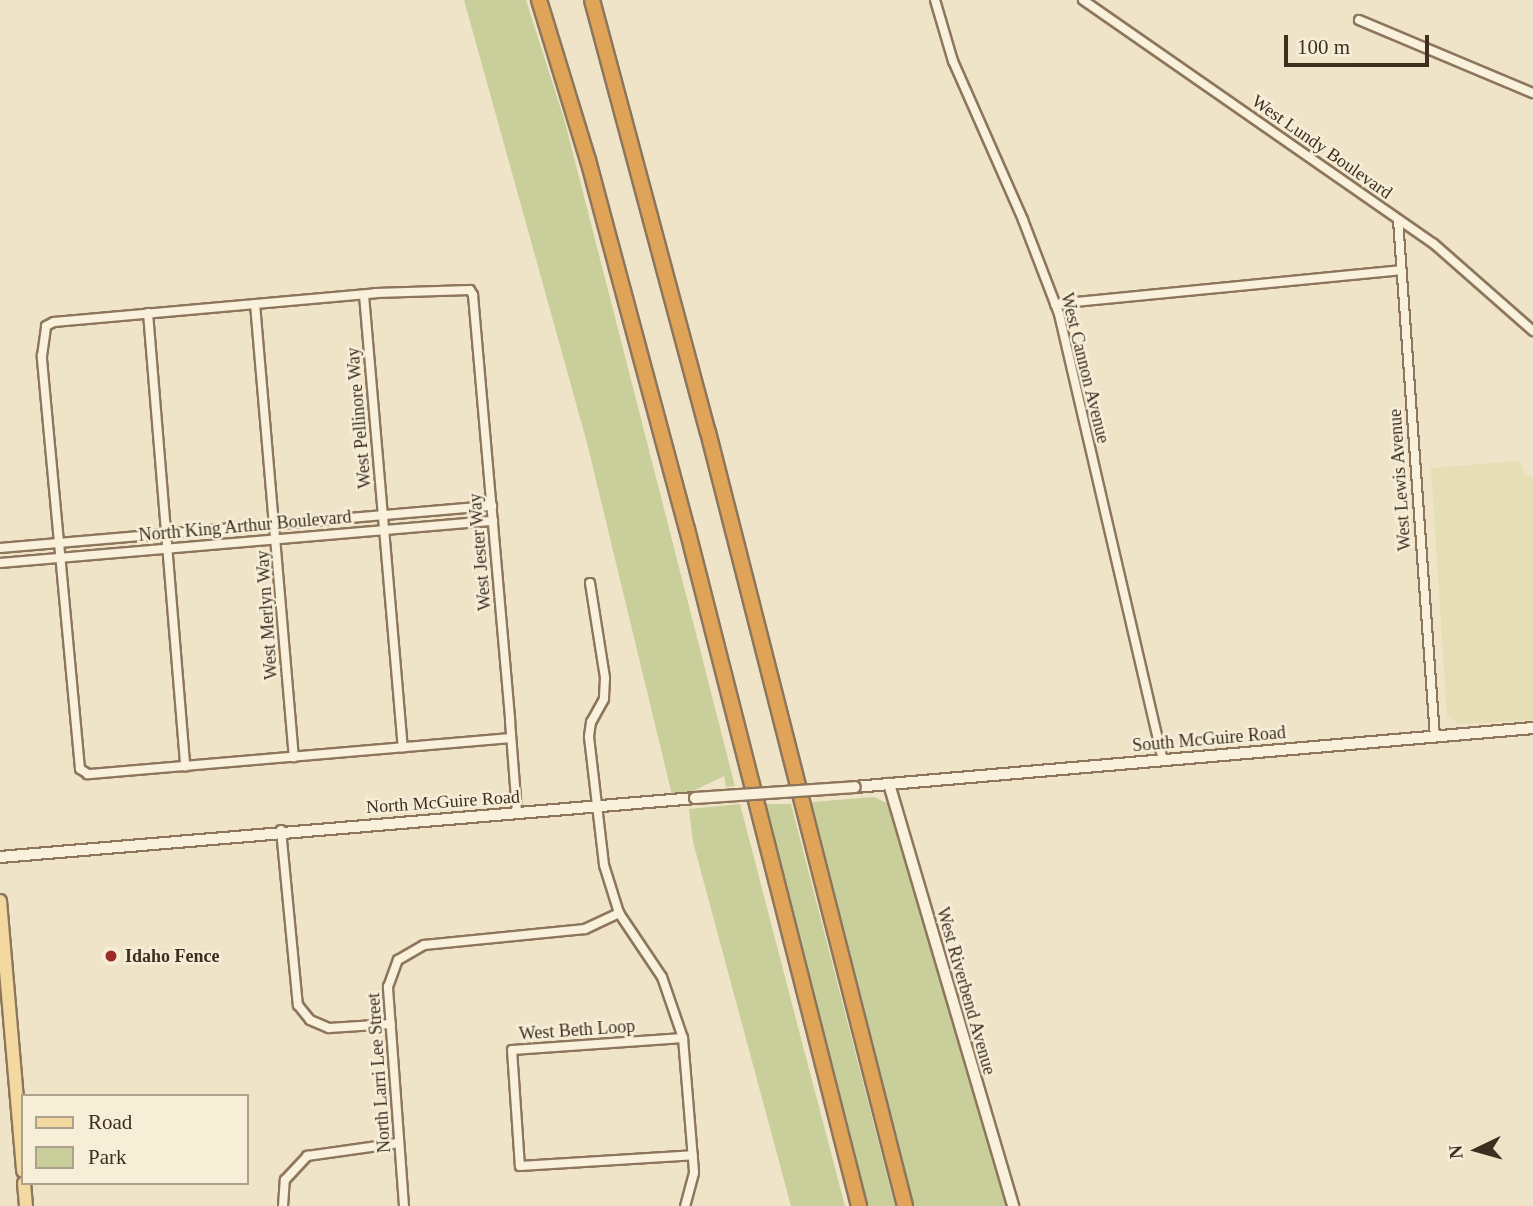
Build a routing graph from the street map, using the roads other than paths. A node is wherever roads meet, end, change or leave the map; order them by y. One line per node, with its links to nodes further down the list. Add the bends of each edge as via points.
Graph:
1 (539, 0): 51 (highway, via 588,160 687,528)
2 (592, 0): 52 (highway, via 708,432)
3 (936, 0): 11 (street, West Cannon Avenue, via 953,61)
4 (1083, 0): 7 (street, West Lundy Boulevard)
5 (1359, 20): 6 (street)
6 (1533, 93)
7 (1398, 220): 8 (street, West Lewis Avenue); 13 (street, West Lundy Boulevard, via 1434,244)
8 (1401, 270): 11 (street); 28 (street, West Lewis Avenue)
9 (364, 295): 10 (street); 14 (street, West Jester Way, via 452,287 470,290); 15 (street, West Pellinore Way)
10 (255, 304): 12 (street); 17 (street, West Merlyn Way)
11 (1055, 304): 32 (street, West Cannon Avenue)
12 (148, 313): 19 (street); 21 (street, via 46,326 41,338)
13 (1533, 331)
14 (492, 506): 15 (street, North King Arthur Boulevard); 16 (street, West Jester Way)
15 (383, 517): 17 (street, North King Arthur Boulevard); 18 (street, West Pellinore Way)
16 (493, 521): 18 (street, North King Arthur Boulevard); 29 (street, West Jester Way)
17 (276, 525): 19 (street, North King Arthur Boulevard); 20 (street, West Merlyn Way)
18 (384, 530): 20 (street, North King Arthur Boulevard); 30 (street, West Pellinore Way)
19 (168, 533): 21 (street, North King Arthur Boulevard); 23 (street)
20 (277, 539): 23 (street, North King Arthur Boulevard); 31 (street, West Merlyn Way)
21 (58, 542): 22 (street, North King Arthur Boulevard); 24 (street)
22 (0, 548)
23 (169, 548): 24 (street, North King Arthur Boulevard); 33 (street)
24 (60, 558): 25 (street, North King Arthur Boulevard); 33 (street, via 76,763 84,772)
25 (0, 563)
26 (590, 583): 35 (street, via 605,678 604,699 589,728)
27 (1533, 728): 28 (street, South McGuire Road)
28 (1435, 737): 32 (street, South McGuire Road)
29 (511, 738): 30 (street); 36 (street, West Jester Way)
30 (403, 747): 31 (street)
31 (294, 757): 33 (street)
32 (1162, 757): 34 (street, South McGuire Road)
33 (185, 766)
34 (889, 784): 35 (street, North McGuire Road, bridge); 53 (street, West Riverbend Avenue)
35 (600, 806): 36 (street, North McGuire Road); 40 (street, via 604,865)
36 (517, 813): 37 (street, North McGuire Road)
37 (281, 830): 38 (street, North McGuire Road); 41 (street, via 298,1005 310,1020 329,1028)
38 (0, 857)
39 (0, 901): 44 (main road)
40 (619, 913): 41 (street, North Larri Lee Street, via 586,929 415,948 398,960 390,976); 42 (street, via 662,977)
41 (391, 1024): 43 (street, North Larri Lee Street)
42 (683, 1038): 45 (street); 45 (street, West Beth Loop, via 512,1050 520,1166)
43 (399, 1143): 48 (street, via 307,1156 285,1180); 49 (street, North Larri Lee Street)
44 (21, 1148)
45 (693, 1155): 50 (street)
46 (24, 1185): 47 (main road)
47 (26, 1206)
48 (283, 1206)
49 (404, 1206)
50 (685, 1206)
51 (859, 1206)
52 (905, 1206)
53 (1013, 1206)

